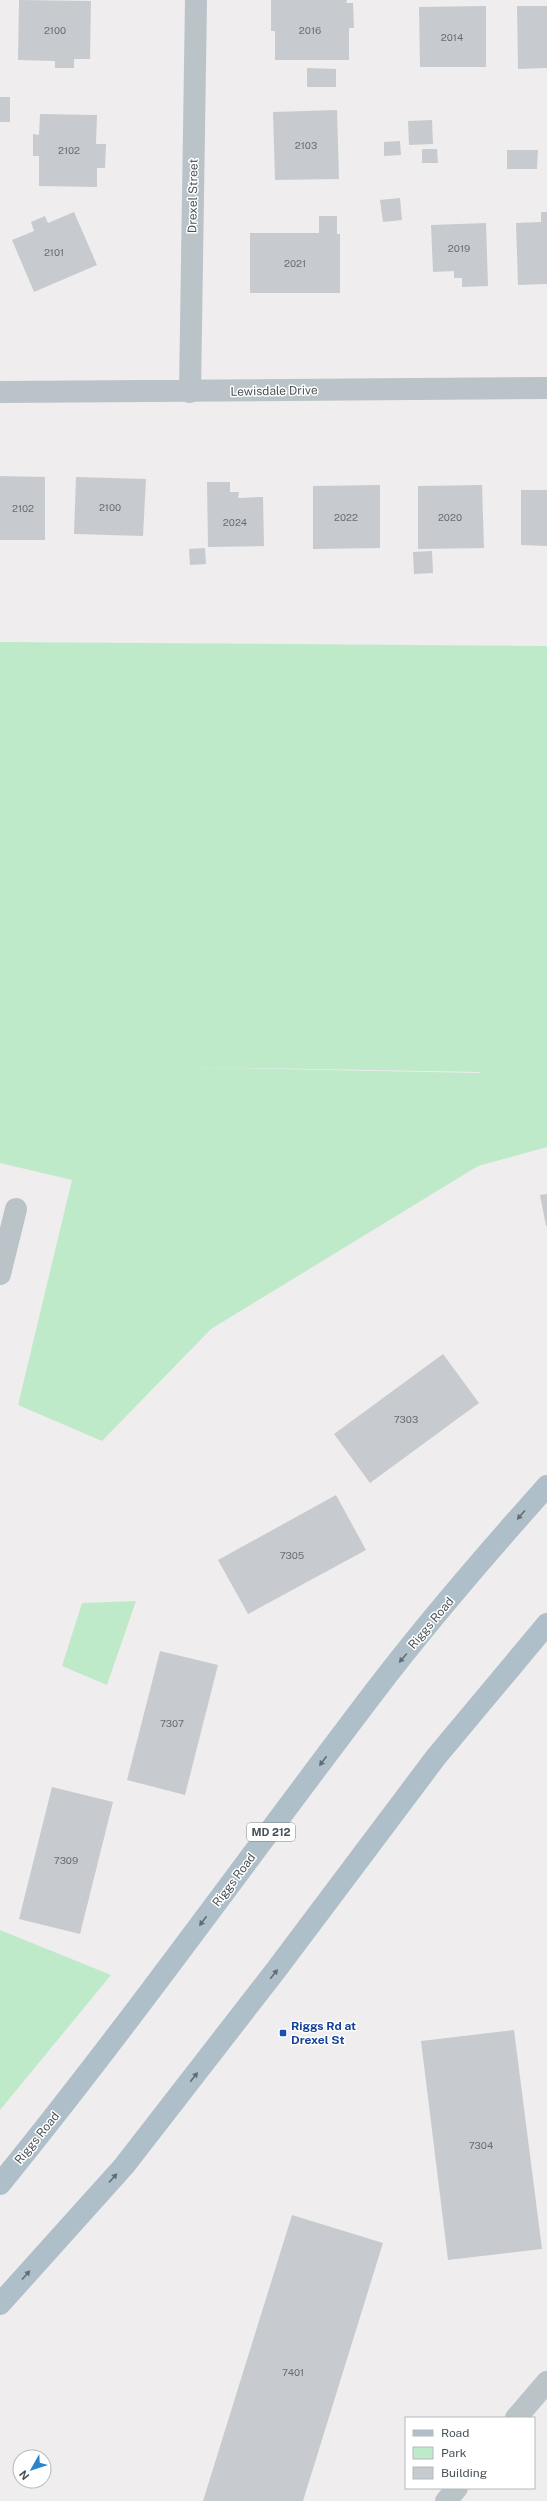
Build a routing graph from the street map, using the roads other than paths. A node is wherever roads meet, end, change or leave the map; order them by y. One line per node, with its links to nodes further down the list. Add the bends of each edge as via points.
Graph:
1 (196, 0): 4 (street, Drexel Street)
2 (547, 388): 4 (street, Lewisdale Drive)
3 (0, 392): 4 (street, Lewisdale Drive)
4 (190, 392)
5 (16, 1209): 6 (street)
6 (0, 1274)
7 (547, 1486): 9 (main road, Riggs Road / MD 212, one-way to 9, via 376,1690 46,2128)
8 (547, 1624): 10 (main road, one-way to 8, via 124,2166 436,1757)
9 (0, 2184)
10 (0, 2304)
11 (547, 2382): 12 (street)
12 (517, 2417)
13 (456, 2489): 14 (street)
14 (446, 2501)

